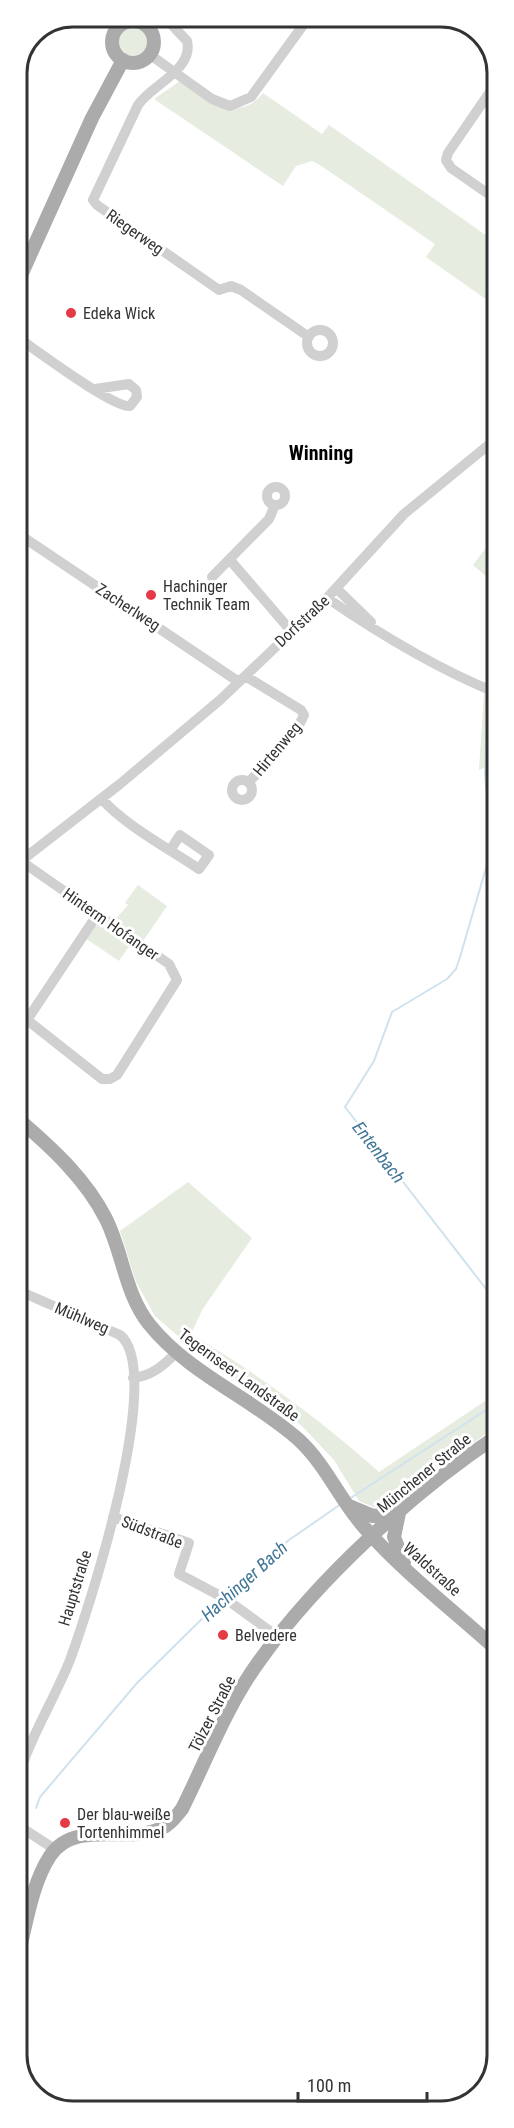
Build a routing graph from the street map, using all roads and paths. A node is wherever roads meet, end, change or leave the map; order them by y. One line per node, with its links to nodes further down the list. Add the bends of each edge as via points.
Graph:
1 (121, 27): 6 (main road, via 114,32 114,51)
2 (148, 27): 5 (main road, via 153,38)
3 (174, 27): 7 (street, via 188,47 186,56)
4 (302, 27): 7 (street, via 260,86 241,102 220,104)
5 (149, 54): 6 (main road, via 134,63); 7 (street)
6 (123, 60): 10 (main road, via 92,118)
7 (173, 71): 11 (street, Riegerweg, via 138,105 93,200 219,290 231,286 241,290)
8 (487, 96): 9 (street, via 446,160 451,168)
9 (487, 194)
10 (27, 262)
11 (309, 337)
12 (27, 344): 13 (street)
13 (95, 389)
14 (487, 446): 19 (street, Dorfstraße, via 404,514)
15 (275, 505): 17 (street, via 269,519)
16 (27, 539): 23 (street, Zacherlweg)
17 (230, 560): 18 (street); 22 (street)
18 (212, 577)
19 (336, 588): 20 (street, Dorfstraße); 21 (street)
20 (327, 598): 21 (street); 22 (street, Dorfstraße)
21 (378, 629): 24 (street, via 431,662)
22 (291, 631): 23 (street, Dorfstraße)
23 (242, 679): 25 (street, Hirtenweg, via 304,715 296,730); 26 (street, Dorfstraße)
24 (487, 689)
25 (249, 782)
26 (102, 799): 27 (street); 28 (street, Dorfstraße)
27 (171, 849)
28 (27, 857)
29 (27, 868): 30 (street, Hinterm Hofanger)
30 (97, 915): 31 (street); 31 (street, Hinterm Hofanger, via 169,964 177,980 117,1075 102,1079)
31 (27, 1020)
32 (27, 1127): 34 (main road, Tegernseer Landstraße, via 68,1166 95,1200 138,1305 148,1322)
33 (27, 1294): 35 (street, Mühlweg, via 120,1335 130,1346)
34 (177, 1352): 35 (street, via 161,1368); 38 (main road, Tegernseer Landstraße, via 291,1433 316,1458)
35 (133, 1378): 36 (street, Mühlweg)
36 (133, 1395): 40 (street, Hauptstraße, via 129,1453)
37 (487, 1443): 39 (main road, Münchener Straße)
38 (347, 1506): 39 (main road, via 373,1516); 41 (main road, Tegernseer Landstraße)
39 (399, 1513): 41 (main road, Münchener Straße); 43 (main road, via 394,1537)
40 (112, 1517): 44 (street, Südstraße, via 189,1543 178,1574 223,1598); 46 (street, Hauptstraße, via 70,1659)
41 (373, 1537): 42 (main road, Tölzer Straße); 43 (main road, Waldstraße)
42 (355, 1554): 43 (main road, via 373,1552); 44 (main road, Tölzer Straße)
43 (409, 1570): 45 (main road, Waldstraße)
44 (278, 1637): 48 (main road, Tölzer Straße, via 235,1701 182,1809 171,1821 152,1832 82,1836)
45 (487, 1641)
46 (27, 1758)
47 (27, 1831): 48 (street)
48 (56, 1850): 49 (main road, via 40,1876)
49 (27, 1923)

